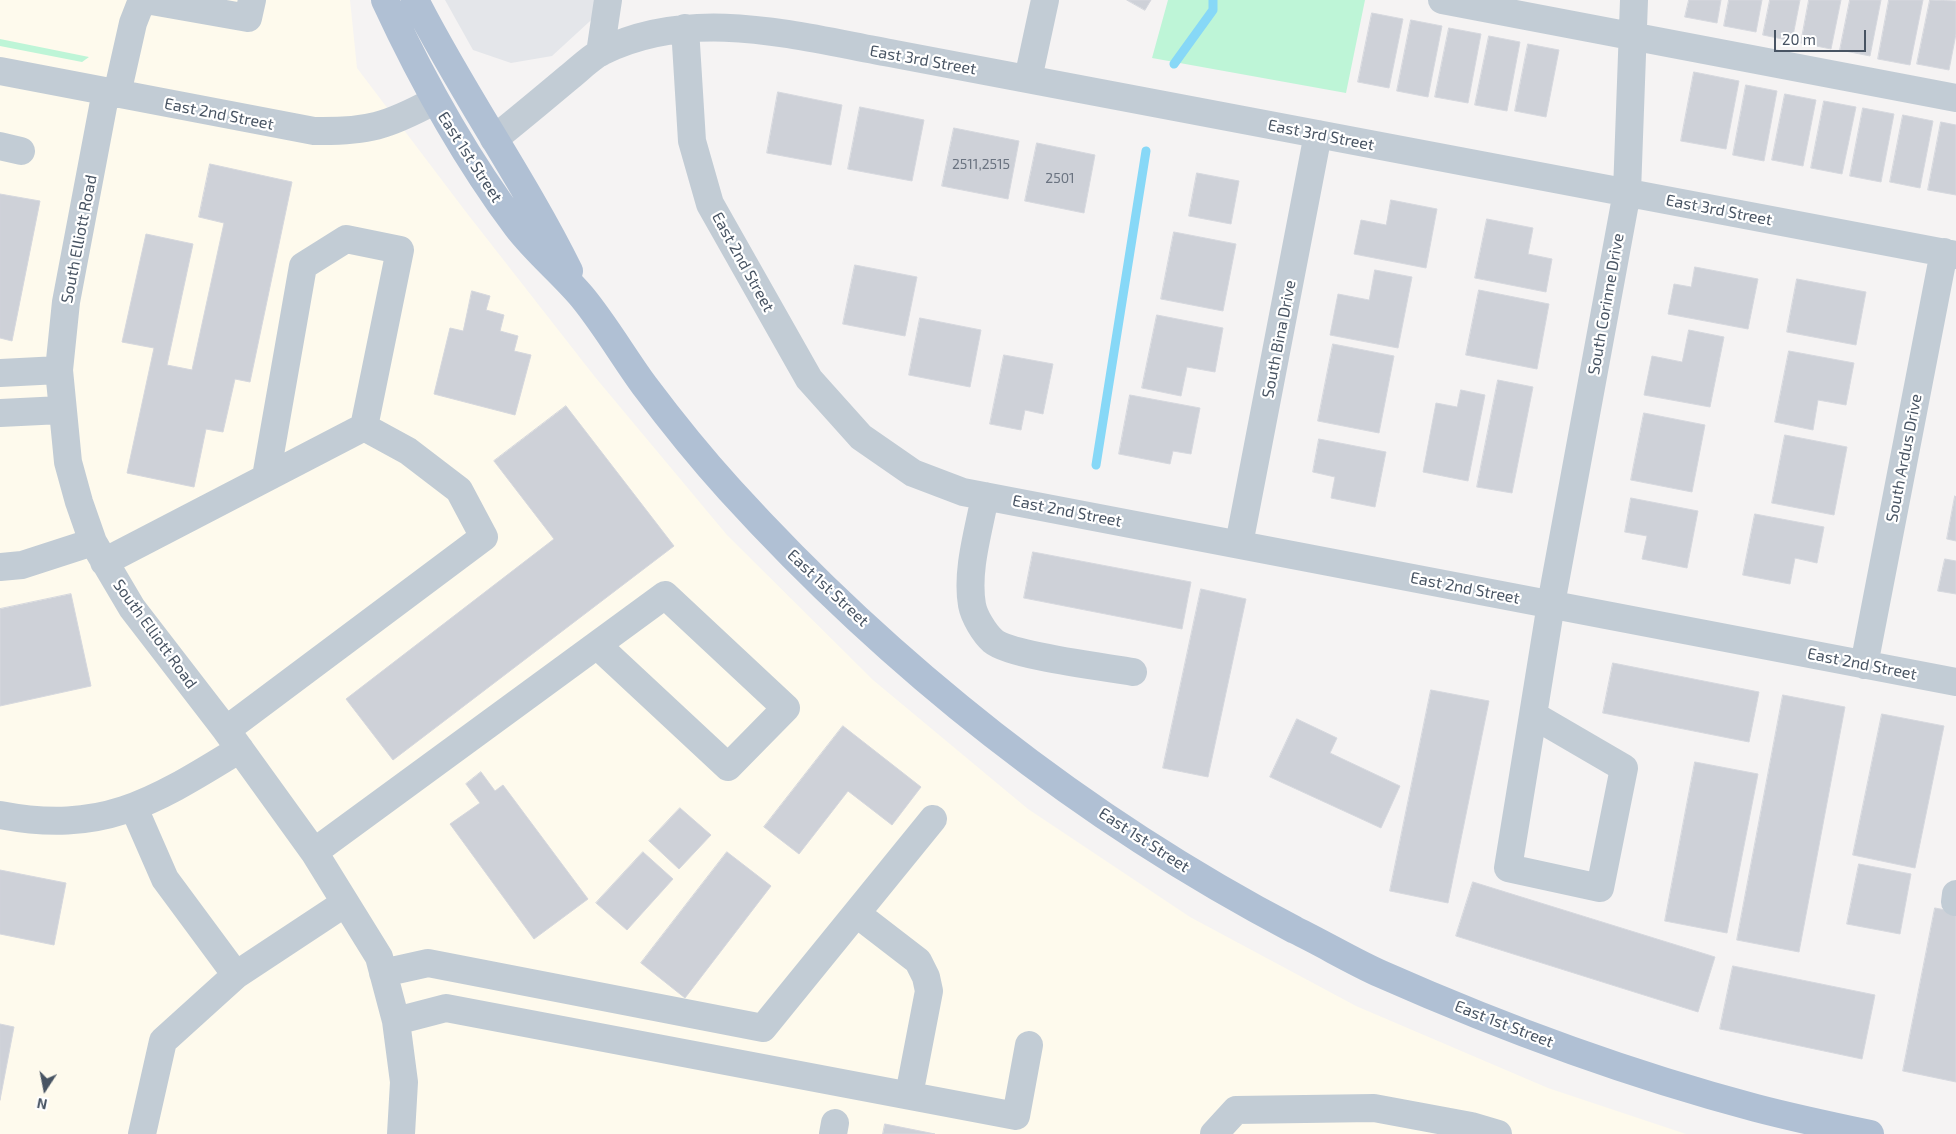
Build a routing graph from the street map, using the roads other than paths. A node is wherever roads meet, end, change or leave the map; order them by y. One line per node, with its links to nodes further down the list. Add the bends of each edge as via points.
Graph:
1 (142, 0): 15 (street, South Elliott Road)
2 (146, 0): 3 (street, via 248,18)
3 (252, 0)
4 (385, 0): 17 (main road, East 1st Street)
5 (415, 0): 19 (main road, East 1st Street, via 461,86)
6 (608, 0): 12 (street)
7 (1045, 0): 14 (street)
8 (1442, 0): 11 (street)
9 (1634, 0): 11 (street, South Corinne Drive)
10 (686, 28): 12 (street, via 646,36); 14 (street, East 3rd Street, via 754,29); 29 (street, East 2nd Street, via 692,141 710,204 809,379 861,437 914,473 963,492)
11 (1633, 37): 16 (street); 20 (street, South Corinne Drive)
12 (600, 53): 19 (street)
13 (0, 71): 15 (street, East 2nd Street)
14 (1028, 79): 18 (street, East 3rd Street)
15 (112, 92): 17 (street, East 2nd Street, via 314,131 345,132 374,128 402,119); 23 (street, South Elliott Road, via 66,302)
16 (1956, 98)
17 (434, 102): 22 (main road, East 1st Street, via 520,231)
18 (1318, 134): 20 (street, East 3rd Street); 30 (street, South Bina Drive)
19 (494, 139): 22 (main road, East 1st Street, via 542,218)
20 (1627, 192): 21 (street, East 3rd Street); 33 (street, South Corinne Drive)
21 (1950, 254): 35 (street, South Ardus Drive)
22 (582, 297): 55 (main road, East 1st Street, via 646,387 727,488 816,580 945,695 1028,761 1145,842 1238,900 1377,972 1509,1028 1625,1070 1750,1106)
23 (59, 370): 24 (street); 25 (street, South Elliott Road)
24 (0, 373)
25 (61, 410): 26 (street); 31 (street, South Elliott Road, via 68,462)
26 (0, 413)
27 (364, 427): 28 (street); 28 (street, via 400,250 346,239 303,266); 39 (street, via 408,451 459,490 484,537)
28 (266, 477): 31 (street)
29 (985, 496): 30 (street, East 2nd Street); 36 (street, via 972,573 972,606 981,626 993,641 1014,651)
30 (1239, 544): 33 (street, East 2nd Street)
31 (98, 552): 32 (street); 39 (street, South Elliott Road, via 132,608)
32 (0, 567)
33 (1551, 604): 35 (street, East 2nd Street); 38 (street, South Corinne Drive)
34 (597, 645): 34 (street, via 665,595 786,708 728,767); 43 (street)
35 (1864, 665): 37 (street, East 2nd Street)
36 (1133, 672)
37 (1956, 682)
38 (1533, 715): 38 (street, South Corinne Drive, via 1508,868 1600,888 1624,768)
39 (233, 739): 40 (street, via 169,792); 43 (street, South Elliott Road)
40 (134, 808): 41 (street, via 99,818 71,821); 47 (street, via 165,879)
41 (0, 815)
42 (932, 819): 45 (street)
43 (314, 852): 44 (street, South Elliott Road)
44 (345, 903): 46 (street, South Elliott Road, via 379,957); 47 (street)
45 (857, 914): 46 (street, via 763,1028 428,963); 50 (street, via 918,961 926,976 929,991)
46 (383, 973): 48 (street, South Elliott Road)
47 (236, 975): 51 (street, via 163,1041)
48 (396, 1021): 50 (street, via 446,1008); 52 (street, South Elliott Road, via 404,1082)
49 (1030, 1045): 50 (street, via 1016,1116)
50 (909, 1096)
51 (142, 1134)
52 (401, 1134)
53 (1214, 1134): 54 (street, via 1236,1110 1374,1108)
54 (1498, 1134)
55 (1870, 1134)

